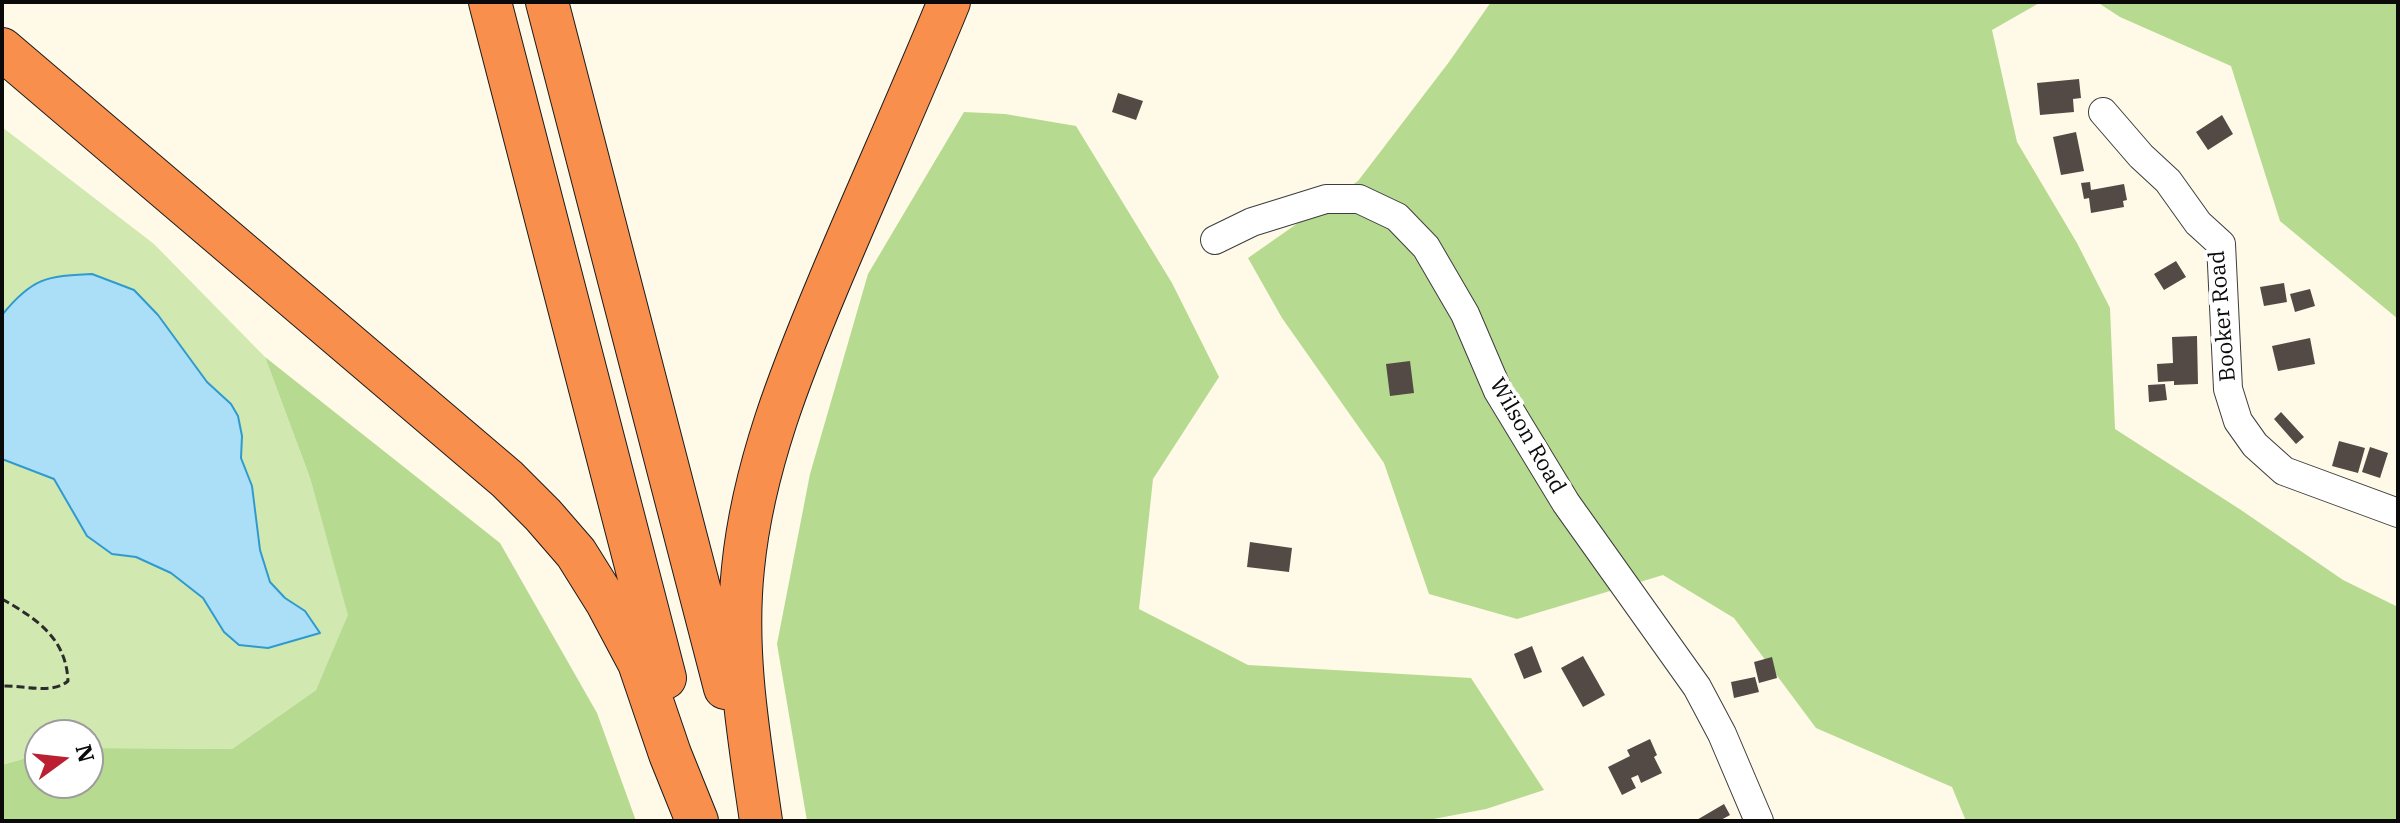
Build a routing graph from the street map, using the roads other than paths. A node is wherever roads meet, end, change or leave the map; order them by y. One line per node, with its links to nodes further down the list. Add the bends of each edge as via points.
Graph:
1 (490, 2): 8 (highway)
2 (547, 2): 9 (highway)
3 (949, 10): 9 (highway, via 792,370 754,493 740,628 742,687)
4 (2, 49): 8 (highway, via 543,515 576,553 639,663)
5 (2103, 112): 7 (street, Booker Road, via 2221,244 2228,389 2238,421 2255,445 2284,471)
6 (1215, 240): 10 (street, Wilson Road, via 1252,222 1326,199 1359,199 1397,217 1426,247 1465,314 1498,391 1566,503 1697,687)
7 (2398, 513)
8 (699, 821)
9 (760, 821)
10 (1759, 821)

